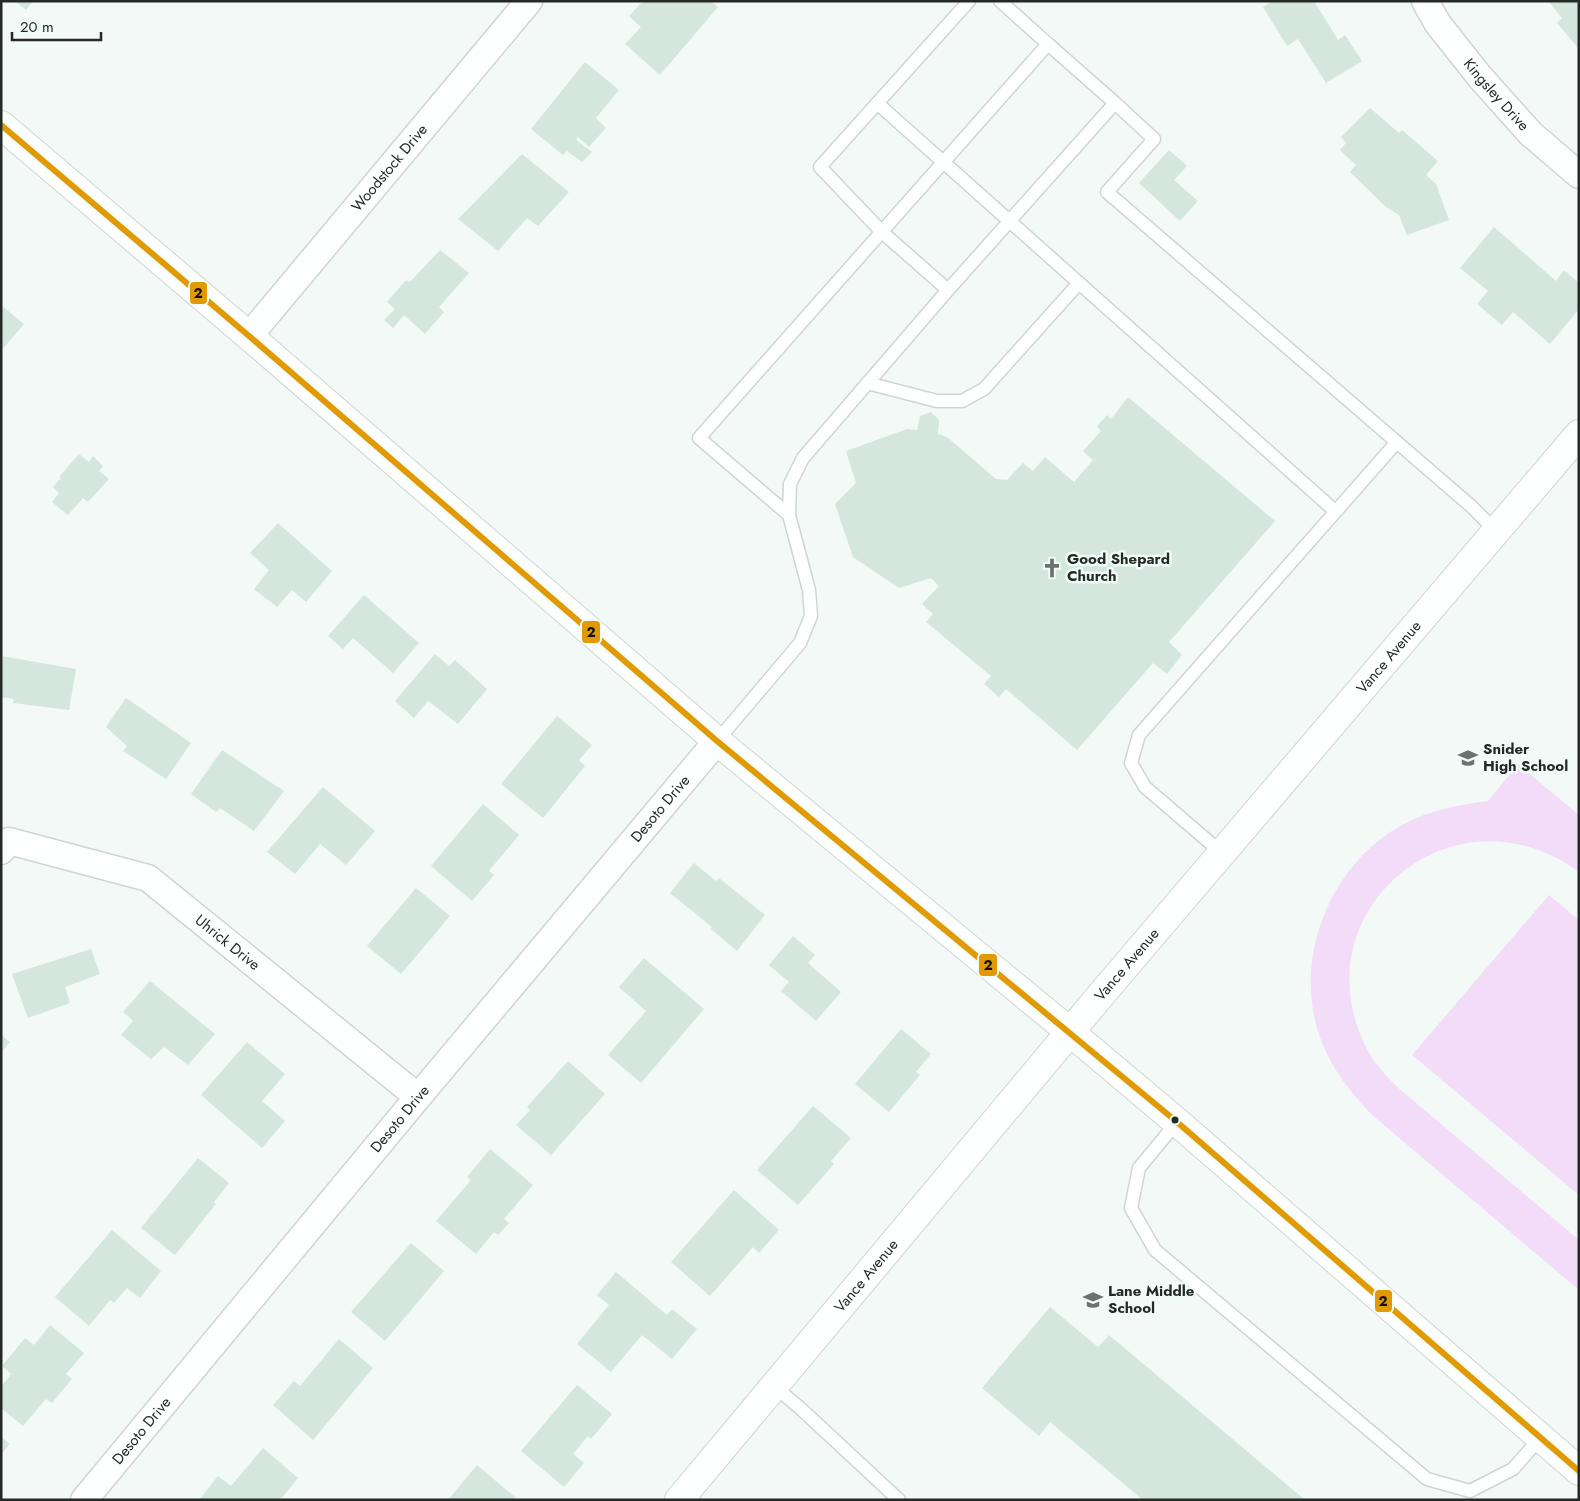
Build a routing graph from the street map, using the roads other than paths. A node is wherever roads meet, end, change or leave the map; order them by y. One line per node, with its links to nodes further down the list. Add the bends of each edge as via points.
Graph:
1 (529, 1): 15 (street, Woodstock Drive)
2 (969, 1): 6 (lane)
3 (1000, 1): 5 (lane)
4 (1426, 1): 10 (street, Kingsley Drive, via 1438,24 1486,84 1531,134)
5 (1048, 44): 7 (lane); 9 (lane)
6 (877, 103): 9 (lane); 12 (lane, via 820,167)
7 (1115, 104): 11 (lane); 18 (lane, via 1154,139 1107,192)
8 (1, 125): 15 (main road)
9 (943, 163): 11 (lane); 12 (lane)
10 (1579, 175)
11 (1009, 222): 13 (lane); 14 (lane)
12 (882, 232): 14 (lane); 20 (lane, via 699,438)
13 (1079, 283): 16 (lane, via 984,389 962,402 936,401); 19 (lane)
14 (948, 290): 16 (lane)
15 (248, 336): 22 (main road)
16 (867, 383): 20 (lane, via 803,458 790,484)
17 (1579, 434): 21 (main road, Vance Avenue)
18 (1396, 443): 19 (lane); 21 (lane)
19 (1335, 511): 24 (lane, via 1139,736 1131,762 1145,787)
20 (789, 515): 22 (lane, via 809,590 811,616 800,643)
21 (1496, 531): 24 (main road, Vance Avenue)
22 (717, 741): 25 (main road); 26 (street, Desoto Drive)
23 (5, 846): 26 (street, Uhrick Drive, via 148,878)
24 (1222, 853): 25 (main road, Vance Avenue)
25 (1070, 1032): 27 (main road); 28 (main road, Vance Avenue)
26 (418, 1097): 31 (street, Desoto Drive)
27 (1177, 1122): 29 (main road); 29 (lane, via 1139,1168 1131,1208 1154,1250 1427,1479 1470,1491 1513,1469)
28 (774, 1386): 32 (main road, Vance Avenue); 33 (lane)
29 (1540, 1438): 30 (main road)
30 (1579, 1471)
31 (84, 1500)
32 (679, 1500)
33 (899, 1500)

